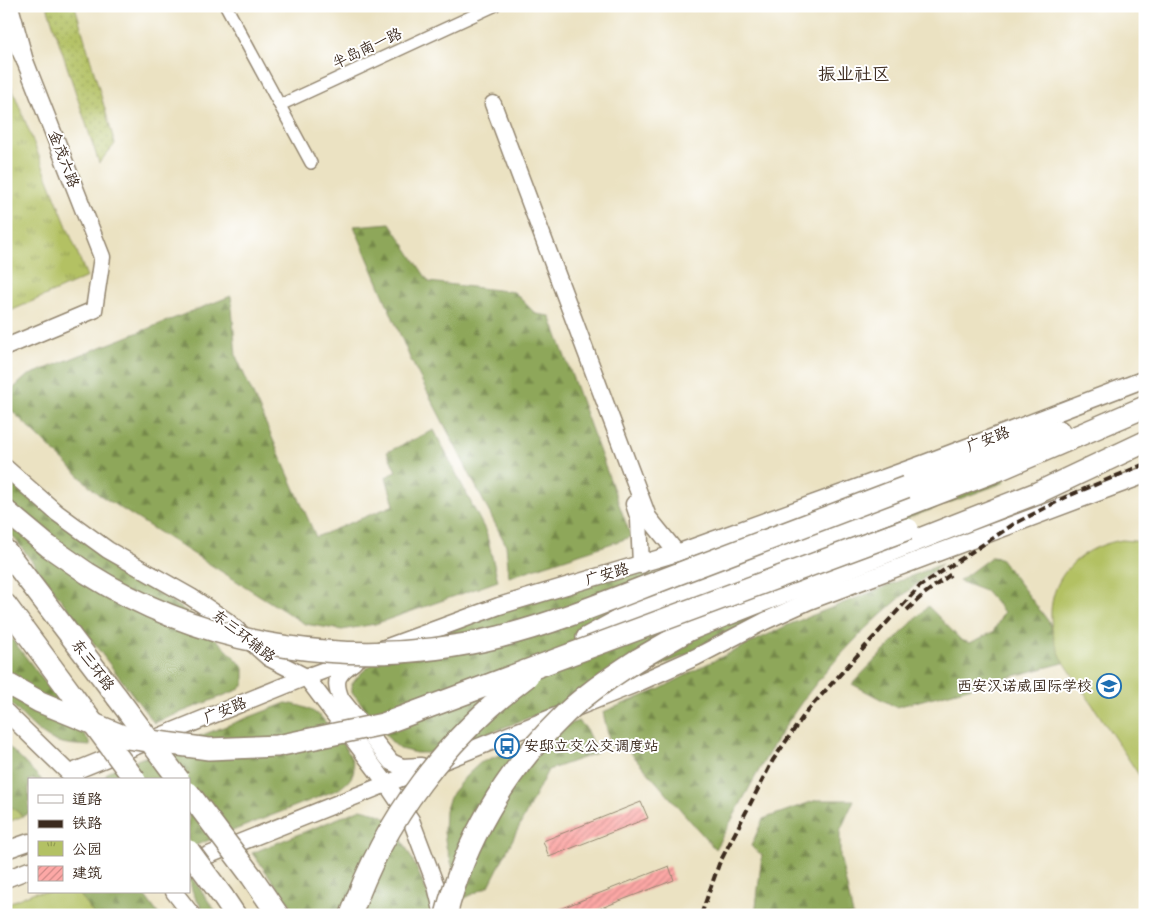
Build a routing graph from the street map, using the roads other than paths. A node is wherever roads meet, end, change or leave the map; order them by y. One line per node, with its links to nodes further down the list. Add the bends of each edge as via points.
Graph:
1 (10, 6): 5 (main road, 金茂六路)
2 (226, 6): 6 (street)
3 (494, 6): 6 (street, 半岛南一路)
4 (6, 21): 5 (main road, 金茂六路)
5 (26, 61): 8 (main road, 金茂六路, via 102,258 94,310)
6 (280, 105): 7 (street)
7 (311, 163)
8 (6, 347)
9 (1145, 379): 19 (main road, 广安路)
10 (1145, 405): 15 (highway, bridge, via 1014,445 567,616 500,637 400,653 293,649 211,631 126,596 48,546); 42 (highway, bridge, via 996,471 681,592 620,620 544,665 513,687 470,726 414,791 370,867)
11 (1145, 441): 14 (highway); 16 (highway)
12 (6, 468): 23 (main road, 东三环辅路, via 57,513 108,550 220,616 269,658)
13 (1145, 475): 17 (main road)
14 (1037, 494): 16 (highway); 17 (main road)
15 (6, 511)
16 (908, 536): 24 (highway, bridge, via 383,724 277,746 209,749 128,738 40,702); 43 (highway, bridge, via 690,630 637,660 560,718 493,802 462,864)
17 (948, 548): 26 (main road, via 808,601 646,680)
18 (6, 551): 29 (highway, 东三环路, bridge)
19 (677, 553): 20 (main road, 广安路); 20 (main road, via 648,517 488,105 640,519)
20 (640, 564): 22 (main road, 广安路, via 499,606)
21 (6, 605): 28 (highway, bridge)
22 (359, 658): 23 (main road, 广安路); 26 (main road, via 338,678 336,687 341,699 391,762 402,767)
23 (306, 677): 27 (main road, 广安路); 30 (main road, 东三环辅路)
24 (6, 683)
25 (6, 712): 27 (main road)
26 (432, 765): 30 (main road)
27 (73, 776)
28 (134, 778)
29 (177, 778)
30 (386, 783): 35 (main road); 43 (main road, 东三环辅路, via 411,820)
31 (190, 794): 41 (highway, bridge)
32 (28, 842): 33 (main road)
33 (6, 850)
34 (190, 852): 40 (highway, bridge)
35 (190, 863)
36 (28, 870): 37 (main road)
37 (6, 879)
38 (176, 894): 39 (main road)
39 (192, 915)
40 (236, 915)
41 (278, 915)
42 (351, 915)
43 (445, 915)

